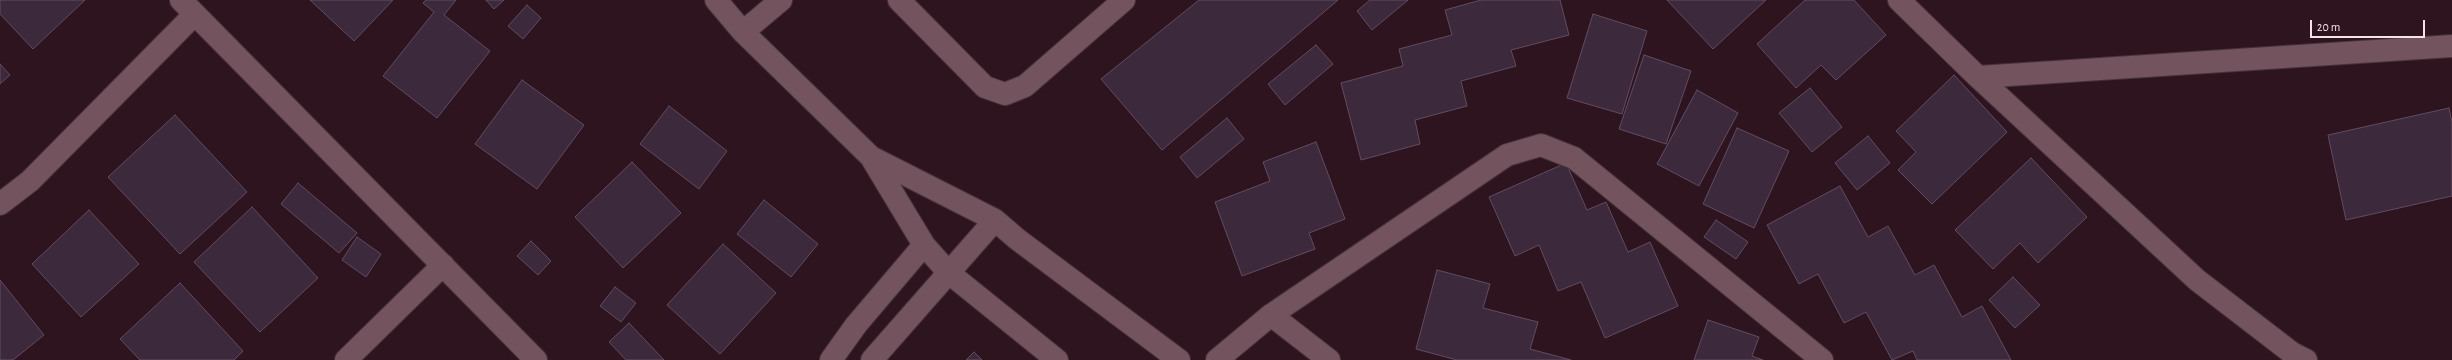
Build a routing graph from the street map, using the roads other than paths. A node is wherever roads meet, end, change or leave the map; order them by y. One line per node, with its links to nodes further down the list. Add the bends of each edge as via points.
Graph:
1 (716, 0): 7 (street)
2 (781, 0): 7 (street)
3 (899, 0): 4 (street, via 985,87 1005,94 1025,86)
4 (1124, 0)
5 (1898, 0): 9 (street)
6 (187, 7): 11 (street, via 30,181); 14 (street)
7 (743, 32): 10 (street)
8 (2452, 46): 9 (street)
9 (1978, 77): 26 (street, via 2198,280 2292,353)
10 (871, 157): 12 (street); 13 (street)
11 (0, 204)
12 (995, 220): 15 (street); 22 (street)
13 (924, 245): 15 (street); 19 (street, via 856,325)
14 (443, 266): 17 (street); 18 (street)
15 (949, 273): 20 (street); 21 (street)
16 (1271, 315): 23 (street); 24 (street); 25 (street, via 1507,155 1541,145 1574,158)
17 (346, 360)
18 (536, 360)
19 (831, 360)
20 (872, 360)
21 (1057, 360)
22 (1179, 360)
23 (1217, 360)
24 (1330, 360)
25 (1822, 360)
26 (2306, 360)

